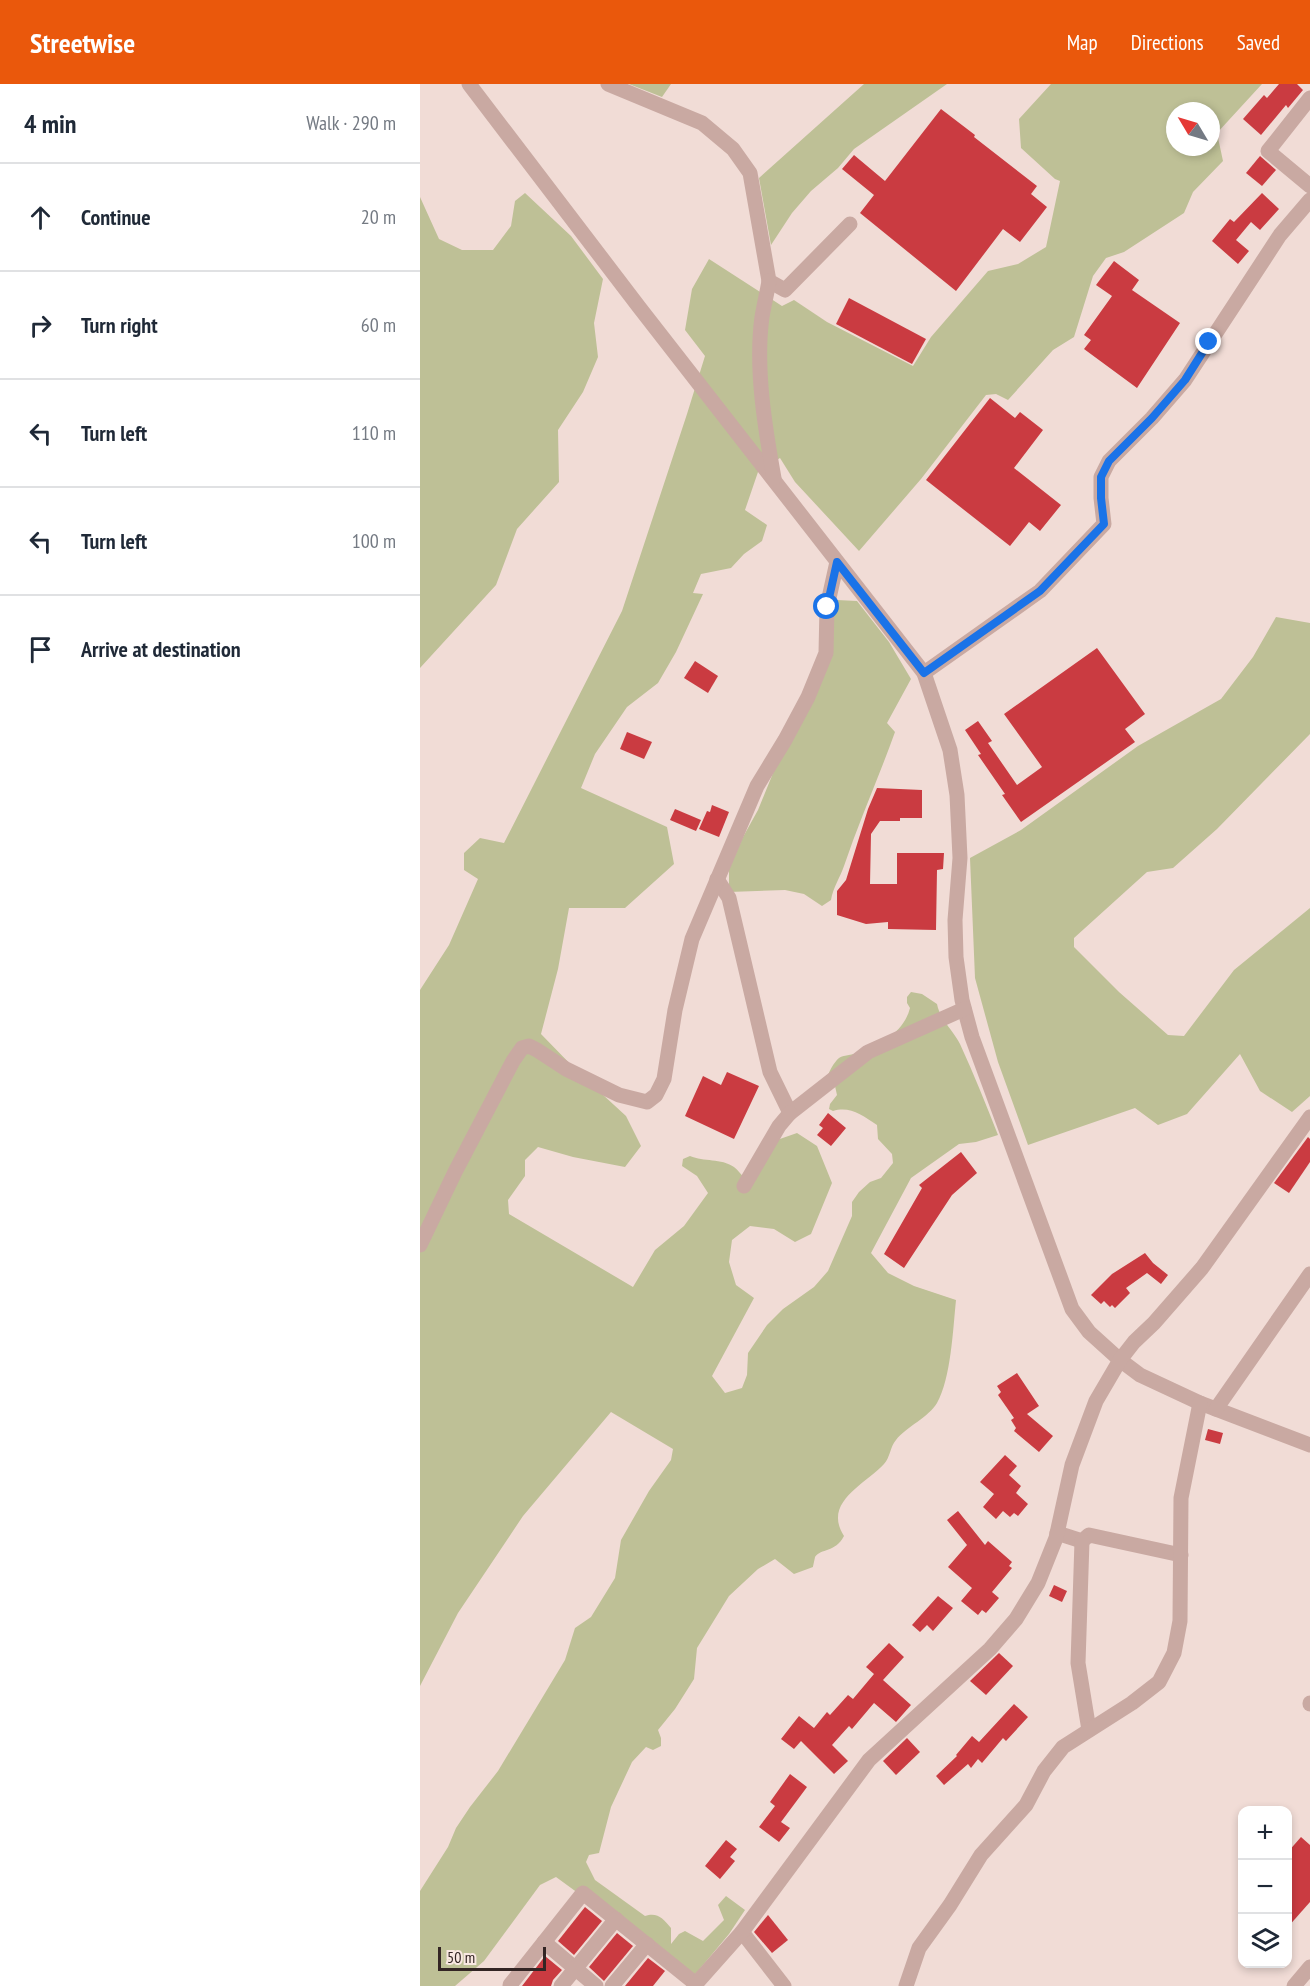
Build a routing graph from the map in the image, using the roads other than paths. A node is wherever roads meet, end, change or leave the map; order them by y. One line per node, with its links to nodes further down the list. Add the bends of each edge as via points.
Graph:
1 (469, 84): 8 (street)
2 (608, 84): 7 (street, via 702,123 734,149 750,172)
3 (1310, 99): 4 (street, via 1268,151)
4 (1310, 186)
5 (1310, 200): 10 (street, via 1280,235 1185,380 1109,461 1101,477 1104,524 1040,591)
6 (850, 224): 7 (street, via 785,290)
7 (769, 281): 8 (street, via 762,319 760,369)
8 (774, 482): 9 (street)
9 (837, 562): 10 (street); 11 (street, via 827,607 826,653 808,697 757,786)
10 (924, 673): 12 (street, via 951,750 957,795 960,858 956,957)
11 (717, 879): 13 (street, via 729,898 770,1072); 16 (street, via 692,939 664,1079 656,1095 647,1102 619,1095 529,1046 522,1047)
12 (964, 1009): 13 (street, via 868,1052); 18 (street, via 1072,1310)
13 (790, 1113): 15 (street)
14 (1310, 1117): 18 (street, via 1202,1268)
15 (744, 1186)
16 (420, 1245)
17 (1310, 1274): 20 (street)
18 (1120, 1360): 19 (street, via 1140,1375); 22 (street, via 1096,1401 1072,1465)
19 (1200, 1403): 20 (street); 24 (street, via 1181,1498)
20 (1216, 1409): 21 (street)
21 (1310, 1445)
22 (1057, 1533): 23 (street); 27 (street, via 1038,1583 1016,1619 990,1649 869,1760)
23 (1082, 1541): 24 (street, via 1089,1534); 25 (street, via 1078,1663)
24 (1181, 1556): 25 (street, via 1180,1621 1174,1653 1159,1682)
25 (1089, 1730): 38 (street, via 1063,1747 1044,1771 1026,1805 981,1854 919,1948)
26 (616, 1919): 28 (street, via 583,1893); 29 (street); 31 (street)
27 (742, 1932): 33 (street); 37 (street)
28 (544, 1942): 31 (street); 32 (street)
29 (647, 1944): 33 (street); 36 (street)
30 (1310, 1967): 39 (street)
31 (575, 1968): 34 (street); 35 (street)
32 (510, 1985)
33 (695, 1985)
34 (561, 1986)
35 (596, 1986)
36 (612, 1986)
37 (784, 1986)
38 (906, 1986)
39 (1294, 1986)

